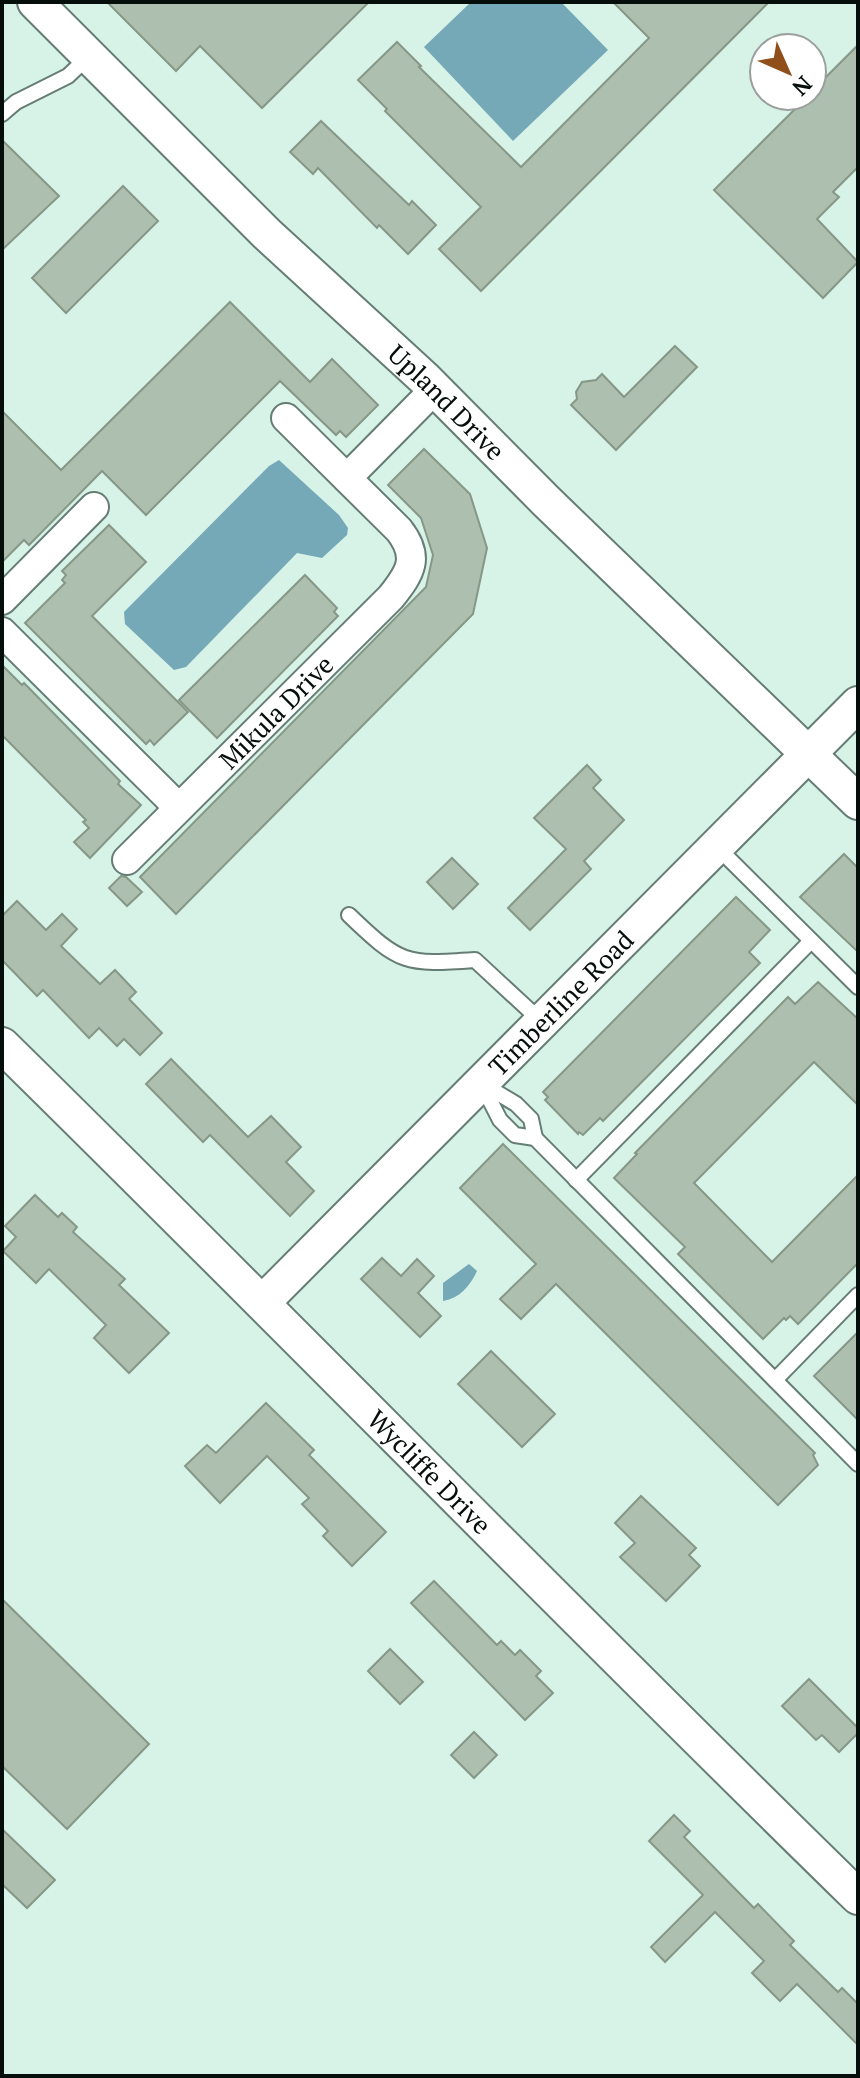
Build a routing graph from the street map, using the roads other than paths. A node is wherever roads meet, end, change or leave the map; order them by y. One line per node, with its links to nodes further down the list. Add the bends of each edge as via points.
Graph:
1 (35, 2): 2 (street, Upland Drive)
2 (89, 56): 3 (lane, via 68,76); 4 (street, Upland Drive, via 267,234)
3 (2, 114)
4 (434, 390): 6 (street); 11 (street, Upland Drive)
5 (286, 418): 6 (street)
6 (347, 478): 13 (street, Mikula Drive, via 409,542 413,558 405,580)
7 (94, 507): 8 (street)
8 (2, 600)
9 (2, 632): 13 (street)
10 (858, 704): 11 (street, Timberline Road)
11 (809, 754): 12 (street, Upland Drive); 14 (street, Timberline Road)
12 (858, 802)
13 (178, 807): 15 (street, Mikula Drive)
14 (716, 847): 17 (lane); 19 (street, Timberline Road)
15 (127, 860)
16 (349, 915): 19 (lane, via 381,946 406,960 475,960)
17 (811, 941): 18 (lane); 23 (lane)
18 (858, 987)
19 (542, 1022): 21 (street, Timberline Road)
20 (2, 1045): 25 (street, Wycliffe Drive)
21 (481, 1083): 22 (lane, via 531,1119); 22 (lane, via 500,1120 515,1135); 25 (street, Timberline Road)
22 (535, 1138): 23 (lane)
23 (576, 1180): 26 (lane)
24 (858, 1295): 26 (lane)
25 (263, 1302): 28 (street, Wycliffe Drive)
26 (775, 1380): 27 (lane)
27 (858, 1464)
28 (858, 1897)

